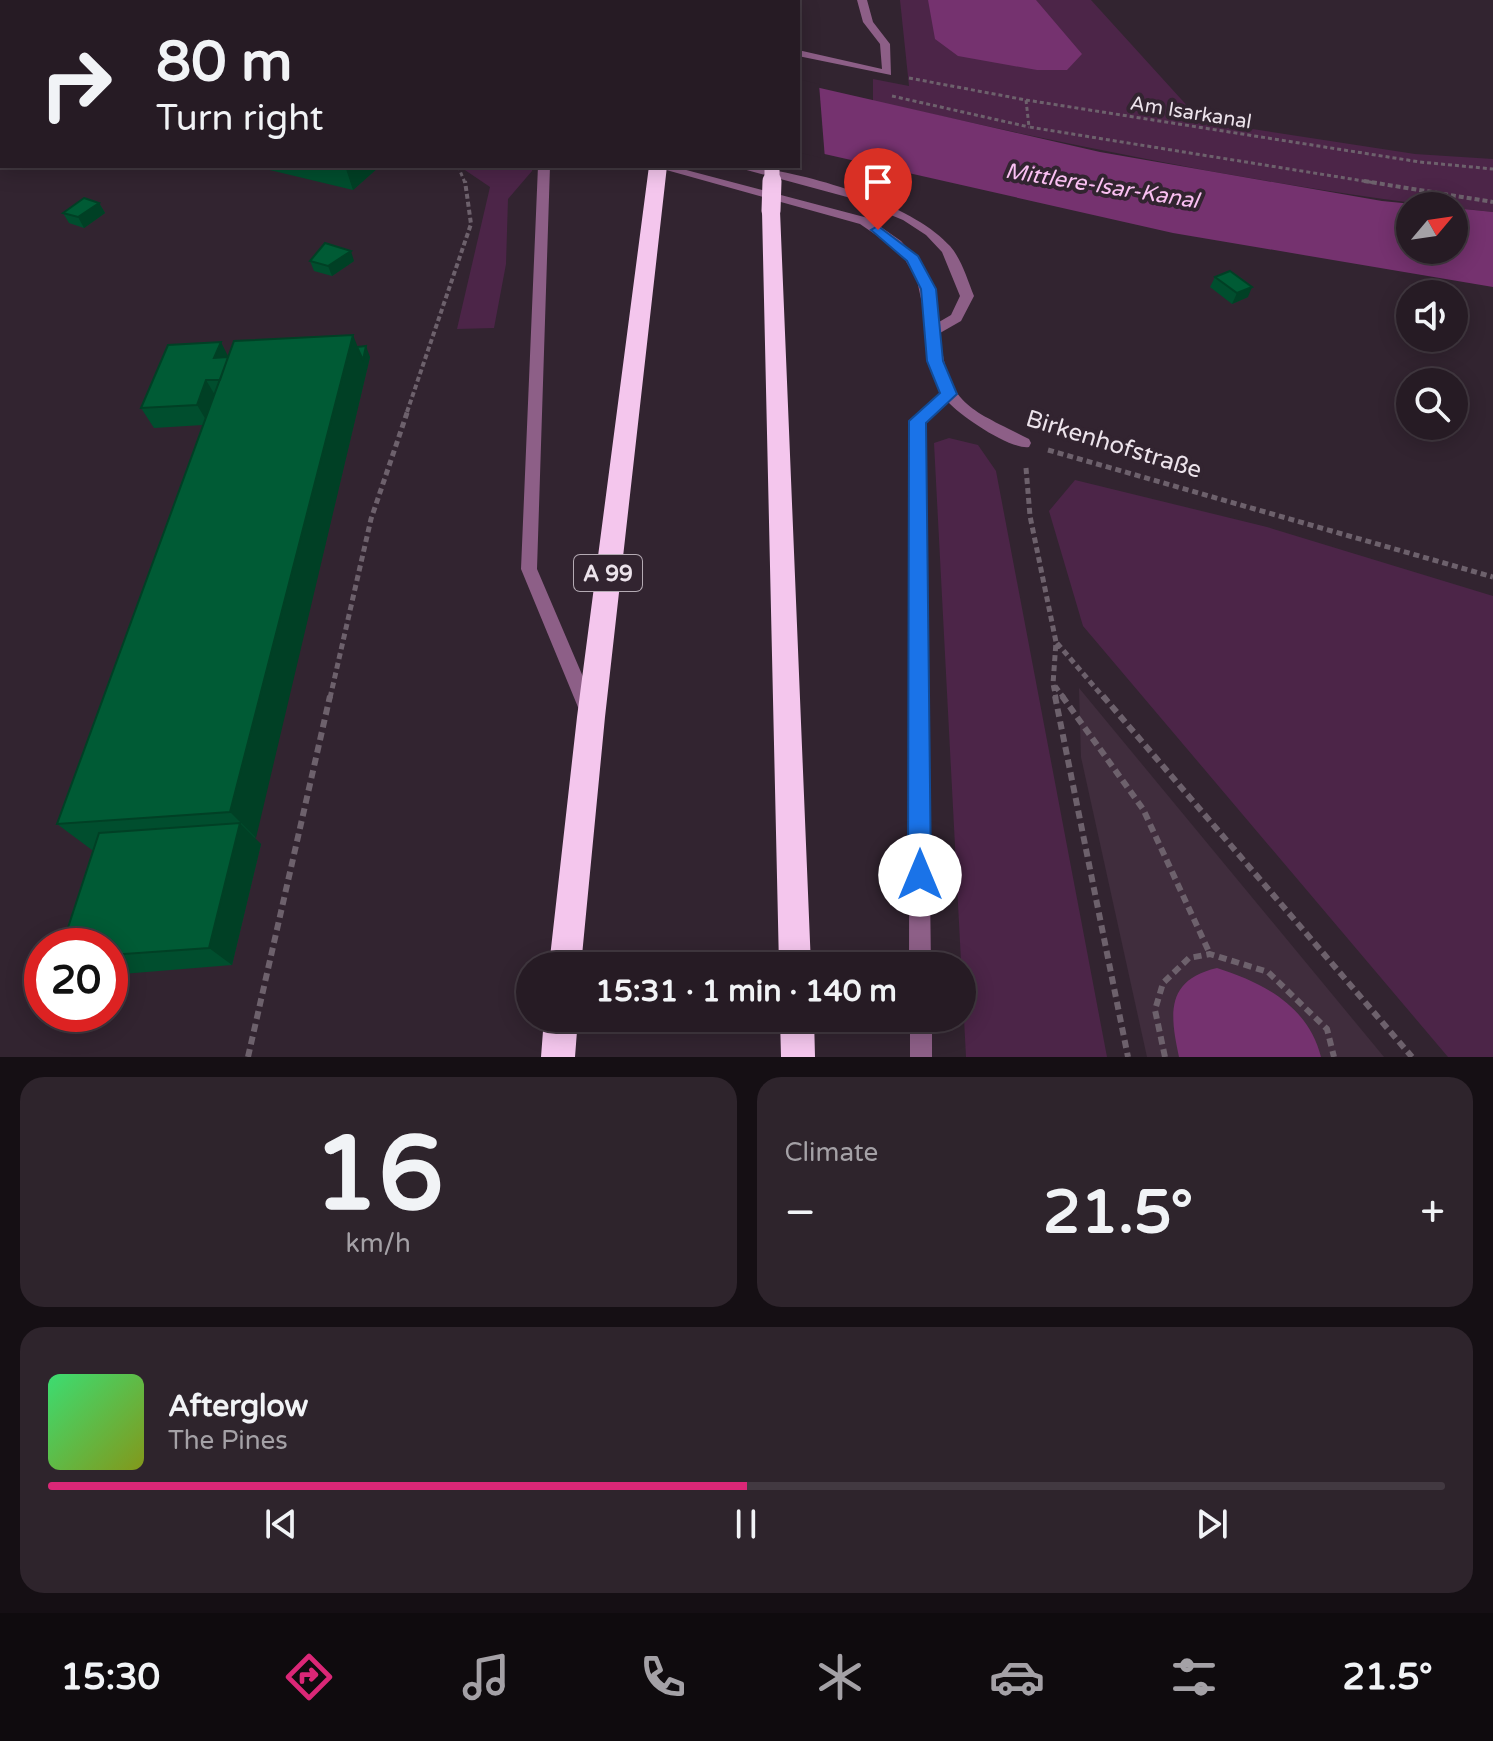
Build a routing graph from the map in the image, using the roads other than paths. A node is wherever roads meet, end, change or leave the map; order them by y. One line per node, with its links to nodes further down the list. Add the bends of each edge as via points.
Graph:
1 (862, 0): 2 (lane, via 868,22 885,44 887,73)
2 (800, 53)
3 (544, 168): 10 (lane, via 529,569)
4 (746, 168): 7 (lane, via 872,201 914,222 947,250 967,296 956,318)
5 (772, 168): 12 (highway, bridge)
6 (657, 171): 7 (lane, via 864,221 913,259 929,289); 10 (highway, A 99)
7 (933, 331): 8 (lane, via 935,361)
8 (948, 394): 9 (lane, Birkenhofstraße); 13 (lane, via 917,421)
9 (1024, 443)
10 (591, 717): 11 (highway, A 99)
11 (566, 952)
12 (795, 952)
13 (920, 952)
14 (560, 1032): 17 (highway)
15 (797, 1032): 18 (highway)
16 (921, 1032): 19 (lane)
17 (558, 1057)
18 (798, 1057)
19 (921, 1057)

